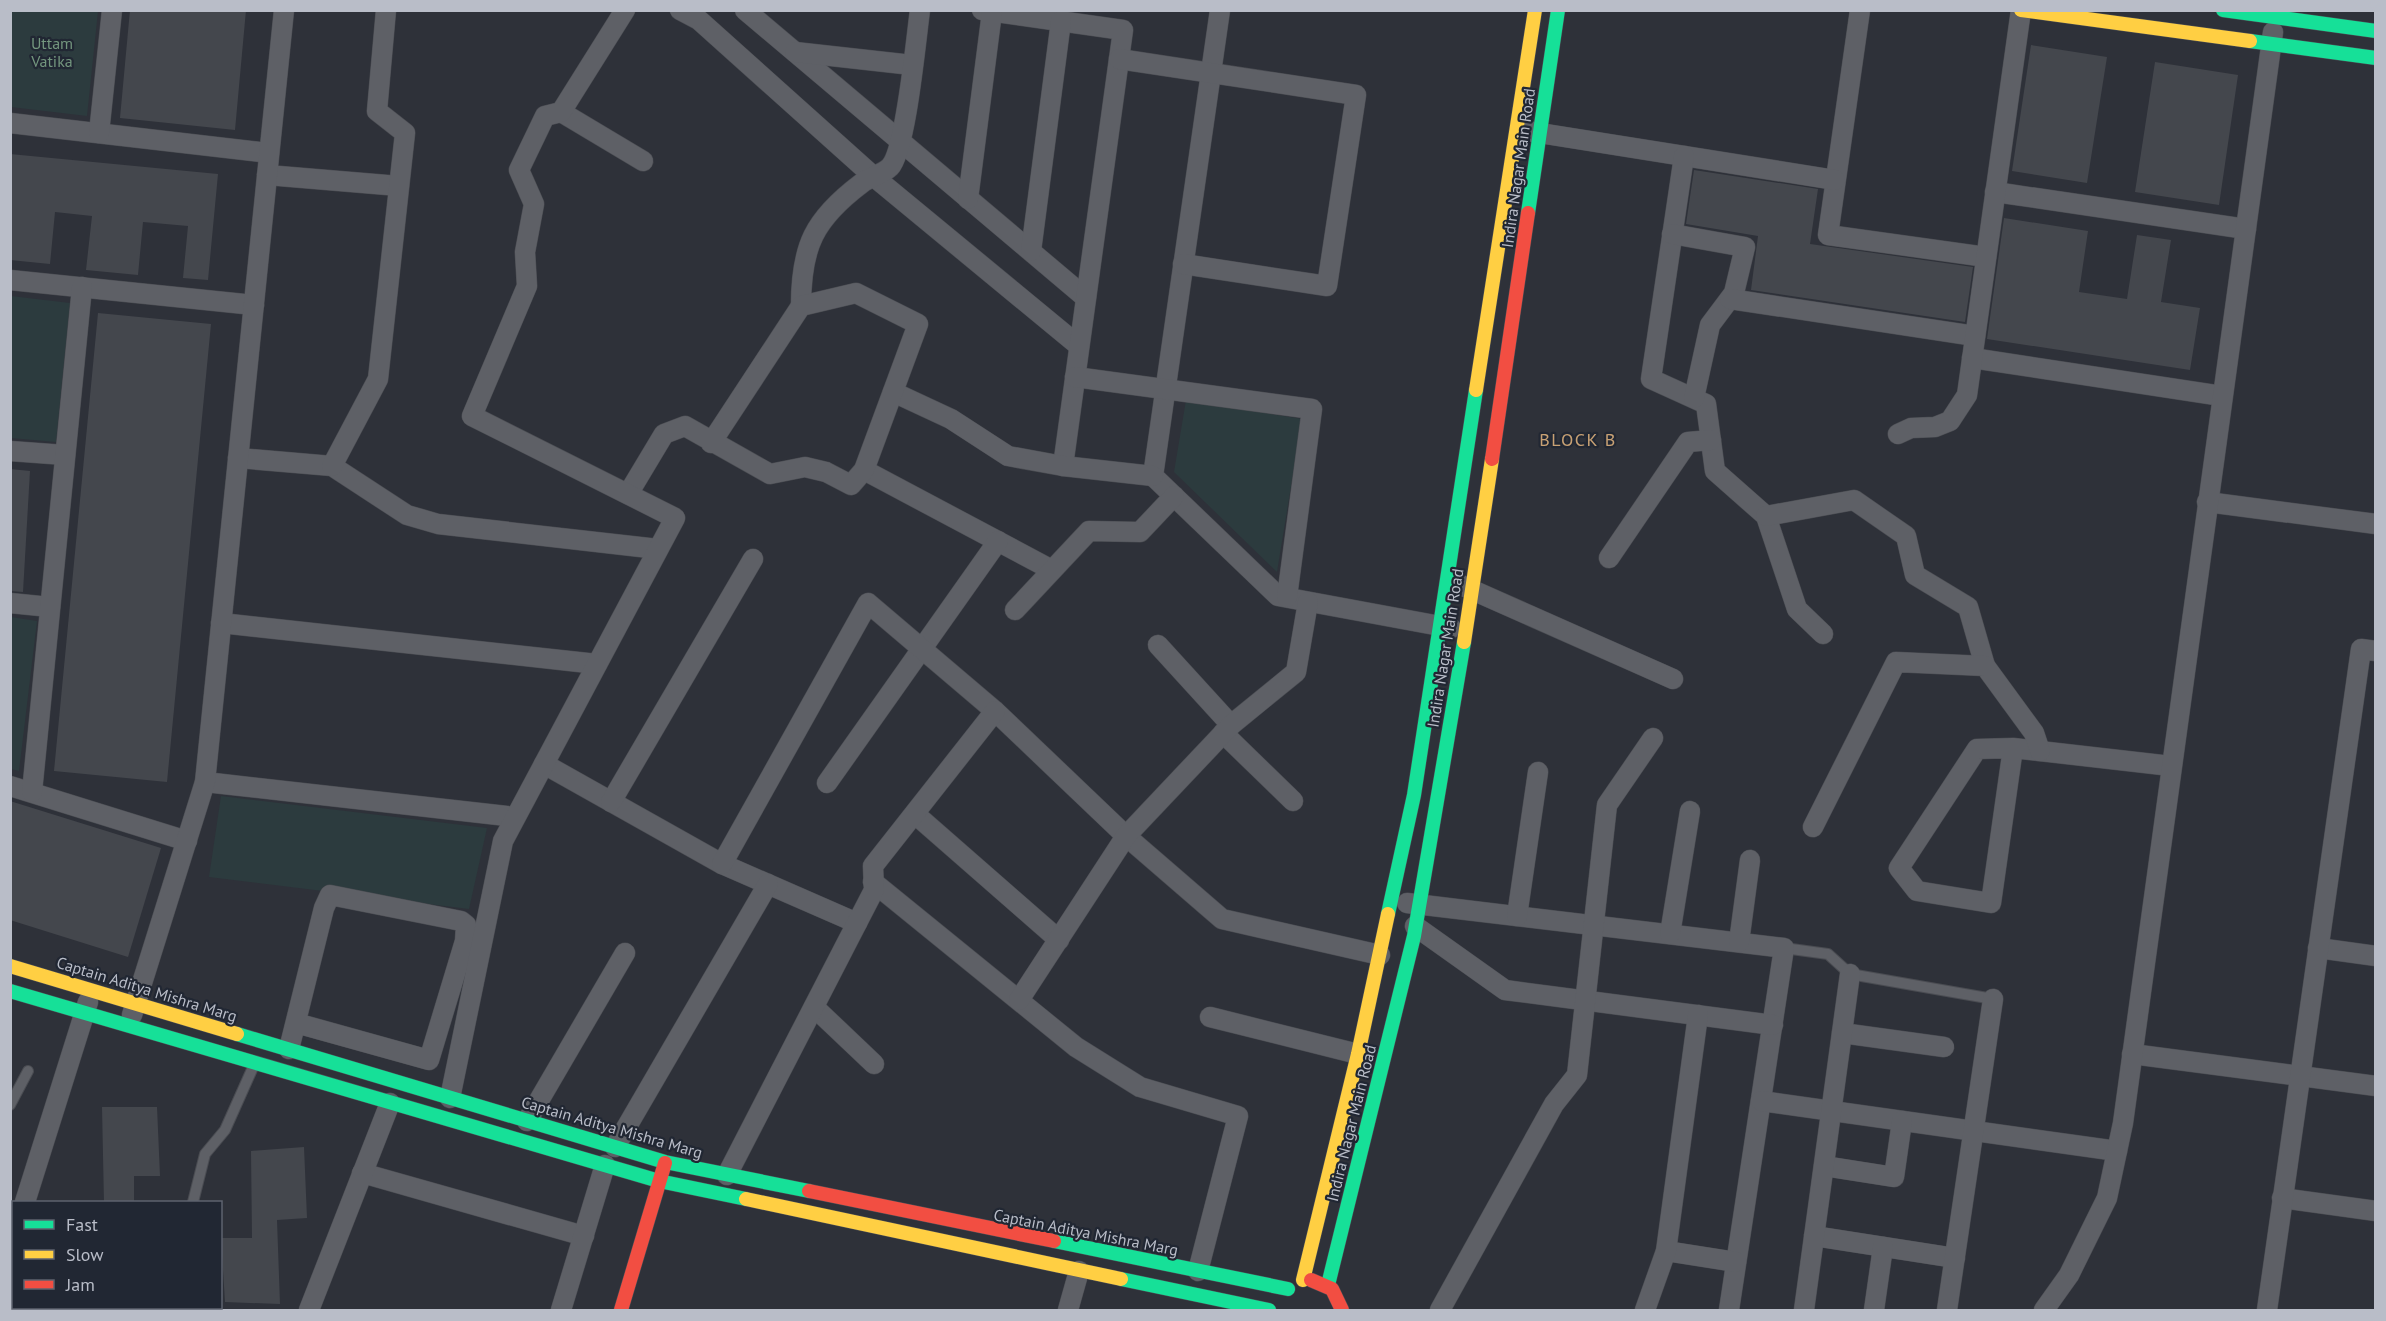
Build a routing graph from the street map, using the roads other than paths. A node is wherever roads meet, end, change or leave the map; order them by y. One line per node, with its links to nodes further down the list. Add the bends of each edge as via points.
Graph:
1 (112, 10): 28 (street)
2 (284, 10): 31 (street)
3 (386, 10): 37 (street, via 377,111 405,133)
4 (625, 10): 25 (street)
5 (680, 10): 15 (street)
6 (745, 10): 20 (street)
7 (920, 10): 23 (street)
8 (1220, 10): 24 (street)
9 (1535, 10): 27 (street, Indira Nagar Main Road)
10 (1558, 10): 29 (street, Indira Nagar Main Road)
11 (1860, 10): 36 (street)
12 (2021, 10): 19 (street); 38 (street)
13 (2223, 10): 16 (street)
14 (987, 11): 17 (street); 39 (street)
15 (700, 15): 35 (street)
16 (2275, 18): 18 (street); 19 (street)
17 (1061, 21): 22 (street, via 1123,30); 42 (street)
18 (2376, 31)
19 (2272, 44): 21 (street); 40 (street)
20 (795, 52): 23 (street); 30 (street)
21 (2376, 57)
22 (1119, 59): 24 (street); 47 (street)
23 (912, 65): 30 (street)
24 (1211, 73): 44 (street); 44 (street, via 1356,95 1327,286)
25 (561, 112): 33 (street); 69 (street, via 545,116 519,170 534,204 525,252 526,286 472,416)
26 (10, 123): 28 (street)
27 (1515, 130): 29 (street); 79 (street, Indira Nagar Main Road)
28 (99, 133): 31 (street)
29 (1540, 134): 32 (street); 80 (street, Indira Nagar Main Road)
30 (900, 141): 35 (street, via 891,166); 39 (street)
31 (269, 153): 34 (street)
32 (1684, 156): 36 (street); 41 (street)
33 (643, 161)
34 (267, 175): 37 (street); 49 (street)
35 (873, 176): 50 (street, via 833,207 811,237 801,279); 52 (street)
36 (1835, 180): 43 (street, via 1828,235)
37 (399, 186): 65 (street, via 378,380)
38 (1995, 192): 40 (street); 43 (street)
39 (968, 198): 42 (street)
40 (2246, 229): 57 (street)
41 (1672, 234): 48 (street, via 1744,247); 58 (street, via 1651,379)
42 (1031, 251): 47 (street)
43 (1986, 257): 51 (street)
44 (1183, 264): 55 (street)
45 (10, 280): 46 (street)
46 (82, 287): 49 (street); 63 (street)
47 (1086, 298): 52 (street)
48 (1730, 299): 51 (street); 58 (street, via 1710,325)
49 (254, 305): 64 (street)
50 (801, 306): 56 (street, via 856,292 918,324); 61 (street)
51 (1975, 336): 53 (street)
52 (1080, 346): 54 (street)
53 (1972, 358): 57 (street); 59 (street, via 1967,394 1950,421)
54 (1075, 376): 55 (street); 66 (street)
55 (1165, 389): 68 (street); 81 (street, via 1312,409)
56 (893, 392): 66 (street, via 951,419 1008,456); 67 (street)
57 (2222, 396): 71 (street)
58 (1694, 398): 60 (street, via 1706,404)
59 (1898, 434)
60 (1711, 440): 72 (street, via 1715,471); 76 (street, via 1688,442)
61 (711, 443): 67 (street, via 770,474 806,467 851,485); 69 (street, via 685,426 664,434)
62 (10, 451): 63 (street)
63 (65, 455): 84 (street)
64 (238, 458): 65 (street); 86 (street)
65 (332, 466): 75 (street, via 407,515 438,524)
66 (1063, 466): 68 (street)
67 (864, 470): 74 (street)
68 (1153, 476): 70 (street)
69 (628, 494): 75 (street, via 675,518)
70 (1174, 496): 78 (street, via 1140,532 1089,531); 81 (street, via 1278,596)
71 (2207, 502): 73 (street); 102 (street)
72 (1766, 516): 89 (street, via 1797,609); 94 (street, via 1854,500 1863,506 1906,536 1915,575 1968,607)
73 (2376, 524)
74 (998, 541): 78 (street); 91 (street)
75 (658, 549): 93 (street)
76 (1609, 558)
77 (753, 559): 109 (street)
78 (1052, 570): 85 (street)
79 (1447, 577): 80 (street); 87 (street, Indira Nagar Main Road)
80 (1472, 590): 88 (street, Indira Nagar Main Road); 95 (street)
81 (1287, 597): 82 (street)
82 (1308, 602): 87 (street); 97 (street, via 1296,672)
83 (10, 603): 84 (street)
84 (50, 607): 107 (street)
85 (1015, 610)
86 (221, 623): 93 (street); 104 (street)
87 (1440, 626): 88 (street); 120 (street, Indira Nagar Main Road, via 1414,795)
88 (1466, 630): 121 (street, Indira Nagar Main Road)
89 (1823, 634)
90 (1158, 645): 97 (street)
91 (922, 649): 96 (street); 105 (street); 117 (street, via 868,603)
92 (2376, 651): 130 (street, via 2361,649)
93 (597, 664): 101 (street)
94 (1985, 666): 100 (street, via 2034,733); 113 (street, via 1896,662)
95 (1673, 679)
96 (995, 711): 111 (street); 114 (street)
97 (1227, 729): 108 (street); 114 (street)
98 (1653, 738): 124 (street, via 1607,805)
99 (2013, 748): 99 (street, via 1977,749 1899,868 1917,891 1991,903); 100 (street)
100 (2040, 751): 102 (street)
101 (544, 764): 109 (street); 112 (street)
102 (2171, 766): 153 (street)
103 (1538, 772): 122 (street)
104 (205, 782): 112 (street); 115 (street)
105 (827, 783)
106 (10, 786): 107 (street)
107 (32, 792): 115 (street)
108 (1293, 801)
109 (611, 802): 117 (street)
110 (1690, 812): 126 (street)
111 (915, 813): 118 (street, via 873,866); 127 (street)
112 (515, 817): 159 (street, via 503,841)
113 (1813, 827)
114 (1126, 836): 127 (street); 132 (street, via 1222,919)
115 (187, 841): 141 (street)
116 (1750, 860): 128 (street)
117 (722, 864): 119 (street)
118 (873, 882): 123 (street, via 874,890); 139 (street)
119 (768, 884): 123 (street); 167 (street)
120 (1392, 901): 121 (street); 132 (street, Indira Nagar Main Road)
121 (1419, 904): 122 (street); 125 (street, Indira Nagar Main Road)
122 (1517, 916): 124 (street)
123 (857, 923): 142 (street)
124 (1595, 925): 126 (street); 140 (street)
125 (1415, 926): 140 (street, via 1505,990); 188 (street, Indira Nagar Main Road)
126 (1670, 934): 128 (street)
127 (1059, 940): 139 (street)
128 (1739, 942): 129 (street)
129 (1784, 948): 135 (lane, via 1828,954); 147 (street)
130 (2318, 948): 133 (street); 157 (street)
131 (625, 953): 164 (street)
132 (1380, 955): 152 (street, Indira Nagar Main Road)
133 (2376, 956)
134 (10, 966): 136 (street, Captain Aditya Mishra Marg)
135 (1850, 974): 138 (lane); 149 (street)
136 (91, 990): 141 (street, Captain Aditya Mishra Marg); 143 (street)
137 (10, 992): 143 (street)
138 (1993, 999): 166 (street)
139 (1019, 1000): 186 (street, via 1076,1047 1140,1087 1238,1116)
140 (1586, 1000): 144 (street); 197 (street, via 1577,1076 1554,1104)
141 (135, 1003): 148 (street); 151 (street, Captain Aditya Mishra Marg)
142 (814, 1007): 155 (street); 173 (street)
143 (84, 1013): 148 (street); 176 (street)
144 (1698, 1015): 147 (street); 182 (street)
145 (1210, 1017): 152 (street)
146 (296, 1023): 146 (street, via 330,895 466,925 465,941 429,1059); 151 (street)
147 (1773, 1025): 160 (street)
148 (128, 1026): 154 (street)
149 (1842, 1033): 150 (street); 163 (street)
150 (1944, 1047)
151 (290, 1049): 159 (street, Captain Aditya Mishra Marg)
152 (1358, 1054): 187 (street, Indira Nagar Main Road)
153 (2132, 1054): 157 (street); 168 (street)
154 (255, 1063): 161 (street); 177 (lane, via 225,1130 205,1154)
155 (874, 1064)
156 (28, 1071): 162 (lane)
157 (2299, 1076): 158 (street); 175 (street)
158 (2376, 1086)
159 (450, 1098): 164 (street, Captain Aditya Mishra Marg)
160 (1761, 1101): 163 (street); 184 (street)
161 (390, 1103): 170 (street); 172 (street)
162 (10, 1105)
163 (1832, 1111): 165 (street); 171 (street)
164 (527, 1121): 167 (street, Captain Aditya Mishra Marg)
165 (1902, 1121): 166 (street); 171 (street, via 1894,1177)
166 (1974, 1131): 168 (street); 183 (street)
167 (615, 1147): 169 (street, Captain Aditya Mishra Marg)
168 (2117, 1151): 203 (street, via 2107,1198 2069,1275)
169 (665, 1162): 173 (street, Captain Aditya Mishra Marg); 174 (street)
170 (605, 1165): 174 (street); 179 (street)
171 (1824, 1166): 180 (street)
172 (362, 1173): 179 (street); 191 (street)
173 (727, 1175): 186 (street, Captain Aditya Mishra Marg)
174 (659, 1181): 185 (street); 193 (street)
175 (2282, 1198): 178 (street); 204 (street)
176 (26, 1201)
177 (193, 1201)
178 (2376, 1211)
179 (584, 1236): 192 (street)
180 (1814, 1236): 181 (street); 200 (street)
181 (1883, 1247): 183 (street); 201 (street)
182 (1666, 1251): 184 (street); 198 (street)
183 (1955, 1258): 202 (street)
184 (1736, 1262): 199 (street)
185 (1079, 1271): 194 (street); 195 (street)
186 (1198, 1271): 189 (street, Captain Aditya Mishra Marg)
187 (1303, 1280): 188 (street); 189 (street)
188 (1328, 1284): 190 (street)
189 (1288, 1289): 196 (street)
190 (1346, 1310)
191 (309, 1311)
192 (561, 1311)
193 (621, 1311)
194 (1068, 1311)
195 (1269, 1311)
196 (1279, 1311)
197 (1440, 1311)
198 (1645, 1311)
199 (1729, 1311)
200 (1804, 1311)
201 (1874, 1311)
202 (1947, 1311)
203 (2044, 1311)
204 (2267, 1311)

